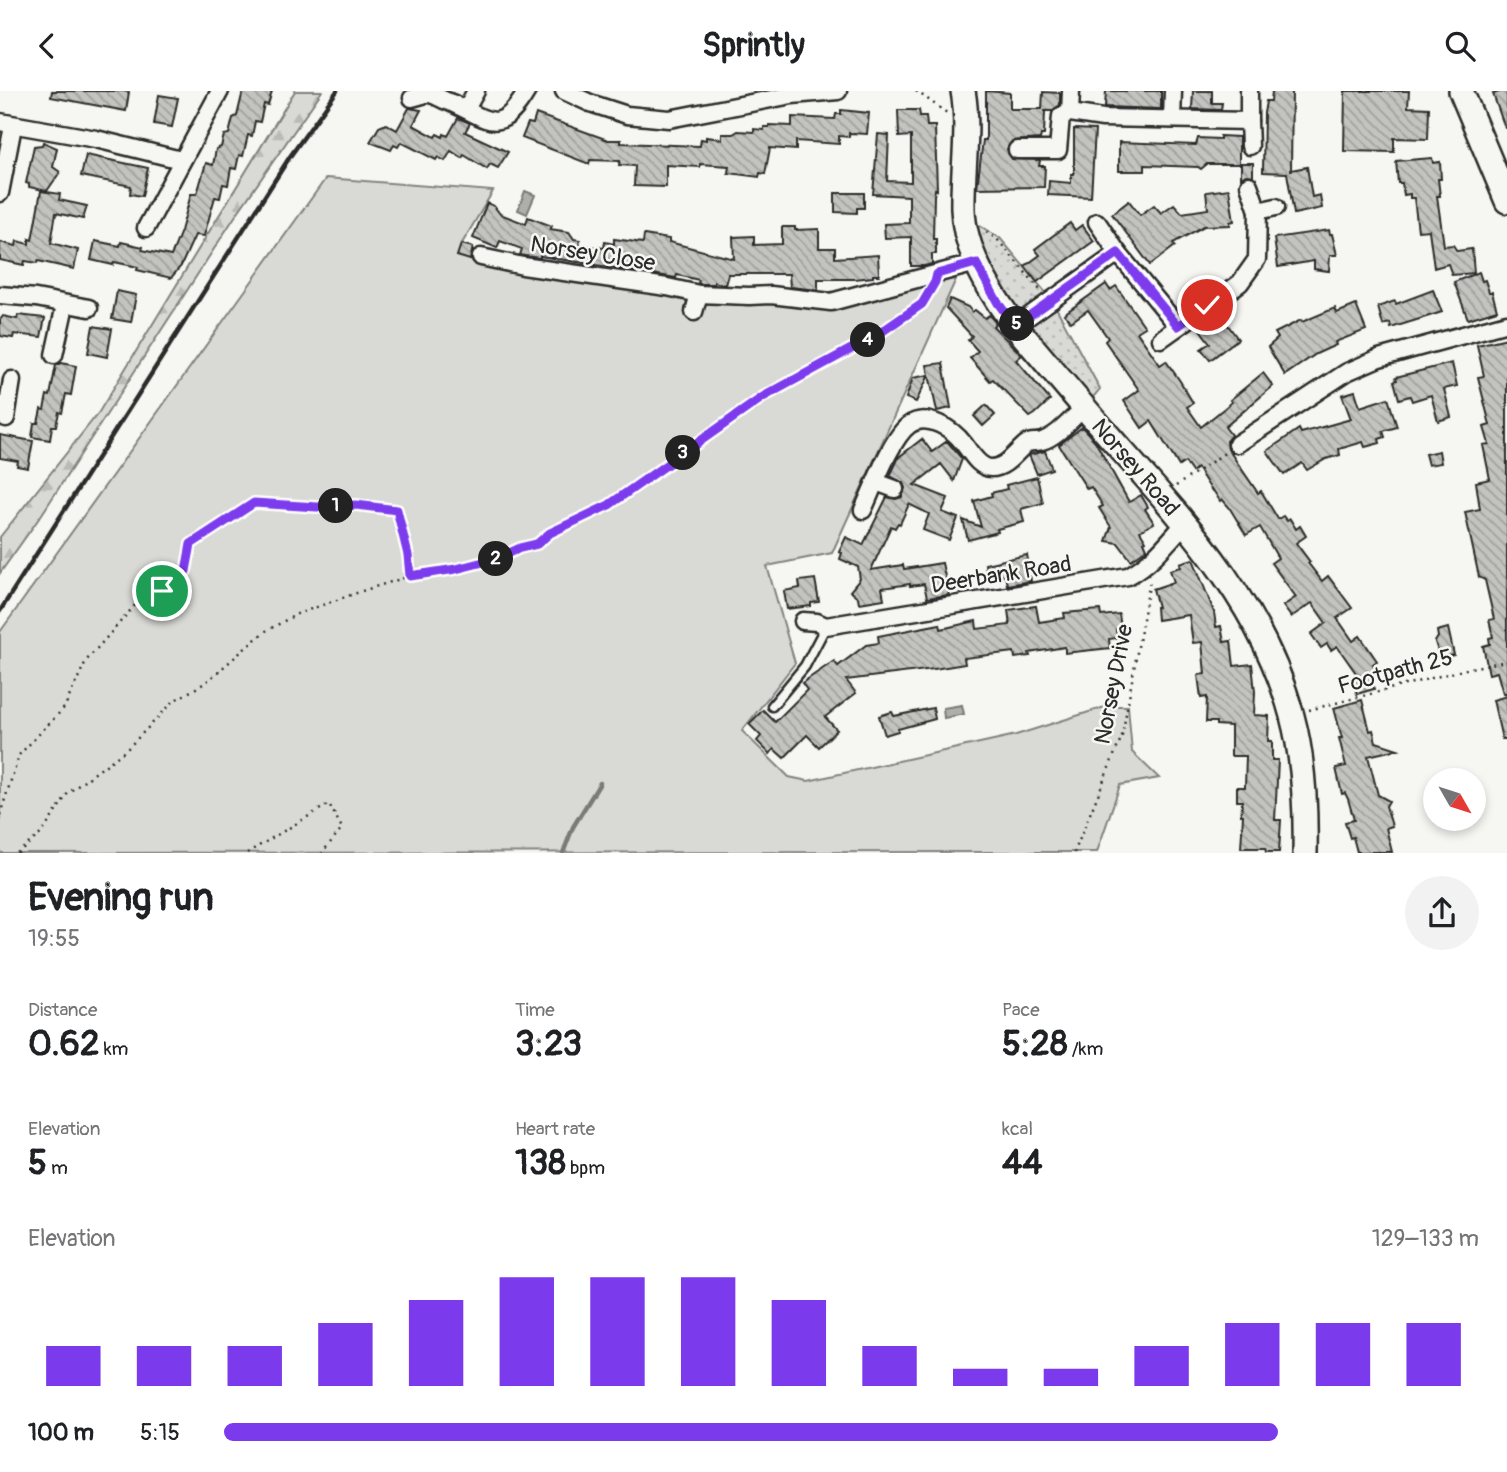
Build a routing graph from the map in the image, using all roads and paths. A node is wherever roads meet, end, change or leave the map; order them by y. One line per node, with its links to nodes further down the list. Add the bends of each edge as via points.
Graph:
1 (220, 91): 21 (street)
2 (476, 91): 13 (street)
3 (527, 91): 13 (street, via 515,111 499,120)
4 (564, 91): 5 (street, via 627,115 669,119 792,95)
5 (838, 91)
6 (916, 91): 15 (path)
7 (963, 91): 27 (street, Norsey Road)
8 (1071, 91): 14 (street)
9 (1173, 91): 16 (street)
10 (1249, 91): 17 (street)
11 (1461, 91): 24 (street)
12 (412, 98): 13 (street, via 428,94)
13 (466, 109)
14 (1070, 113): 16 (street); 20 (street, via 1061,116 1058,150)
15 (951, 118)
16 (1172, 119): 17 (street)
17 (1249, 121): 19 (street)
18 (6, 124): 21 (street); 23 (street)
19 (1250, 146)
20 (1017, 150)
21 (181, 160): 29 (street)
22 (1249, 185): 26 (street)
23 (0, 193)
24 (1507, 201)
25 (1276, 207): 26 (street)
26 (1258, 211): 42 (street, via 1258,259 1250,272)
27 (965, 219): 32 (street, Norsey Road); 36 (path, via 997,239)
28 (1097, 222): 30 (street)
29 (146, 228)
30 (1118, 253): 36 (street); 42 (street)
31 (481, 257): 34 (street, Norsey Close)
32 (976, 263): 33 (street, Norsey Close); 41 (street, Norsey Road)
33 (937, 274): 34 (street, Norsey Close, via 831,302 772,289); 56 (path, via 922,304 877,335 763,397 609,505 537,544 499,558)
34 (699, 294): 39 (street)
35 (0, 295): 37 (street)
36 (1049, 302): 41 (street)
37 (65, 305): 38 (street); 44 (street)
38 (89, 308)
39 (694, 312)
40 (1507, 323): 49 (street, via 1379,358 1347,372)
41 (1015, 326): 47 (street, Norsey Road)
42 (1178, 326): 43 (street)
43 (1161, 339)
44 (54, 355)
45 (12, 380): 46 (street)
46 (4, 401): 48 (street)
47 (1084, 408): 50 (street, via 1055,434 1028,442 996,468 981,464 946,427 926,421 910,424 897,438); 52 (street, Norsey Road)
48 (6, 418)
49 (1237, 445): 52 (path)
50 (876, 482): 51 (street); 53 (street)
51 (895, 489)
52 (1162, 496): 54 (street, Norsey Road)
53 (863, 510)
54 (1185, 523): 55 (street, Deerbank Road); 61 (street, Norsey Road, via 1210,552 1255,626)
55 (1155, 557): 58 (street, Deerbank Road, via 1128,576); 66 (path, Norsey Drive, via 1122,736)
56 (410, 576): 62 (path, via 397,510 254,503 191,544 186,571 136,604 86,661 64,708 19,755); 63 (path, via 297,614 264,632 205,683 175,699 125,751 68,793 41,833)
57 (803, 621): 58 (street, Deerbank Road)
58 (826, 625): 60 (lane, via 805,666)
59 (1507, 661): 61 (path, Footpath 25)
60 (772, 706)
61 (1292, 715): 67 (street, Norsey Road, via 1302,762)
62 (0, 815)
63 (19, 852)
64 (247, 852): 65 (path, via 329,804 342,828)
65 (322, 852)
66 (1074, 852)
67 (1306, 852)

